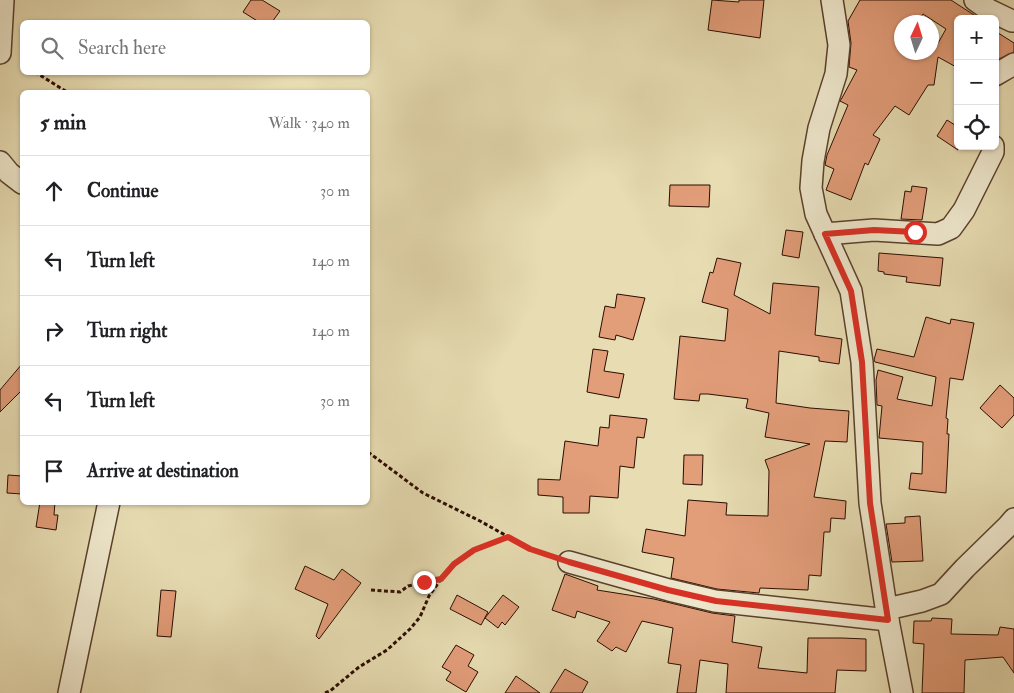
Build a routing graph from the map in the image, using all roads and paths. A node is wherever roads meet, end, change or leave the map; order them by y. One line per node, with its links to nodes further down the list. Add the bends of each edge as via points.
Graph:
1 (3, 0): 5 (street)
2 (832, 0): 13 (street, via 839,45 836,74 819,128 811,188 816,214)
3 (975, 0): 4 (street)
4 (1014, 21)
5 (0, 53)
6 (1014, 64): 7 (street)
7 (999, 73)
8 (40, 75): 9 (path)
9 (64, 90)
10 (993, 150): 13 (street, via 976,188 951,228 938,234 874,230)
11 (0, 162): 12 (street)
12 (20, 182)
13 (825, 234): 21 (street, via 851,291 860,344 870,503)
14 (370, 453): 17 (path, via 423,493)
15 (108, 505): 22 (street)
16 (1014, 519): 21 (street, via 941,594)
17 (508, 537): 18 (path, via 530,549); 19 (path, via 474,550 454,564)
18 (569, 562): 21 (street, via 716,601)
19 (441, 579): 20 (path, via 408,586 400,592); 23 (path, via 410,629)
20 (371, 590)
21 (888, 615): 24 (street)
22 (69, 693)
23 (326, 693)
24 (902, 693)

